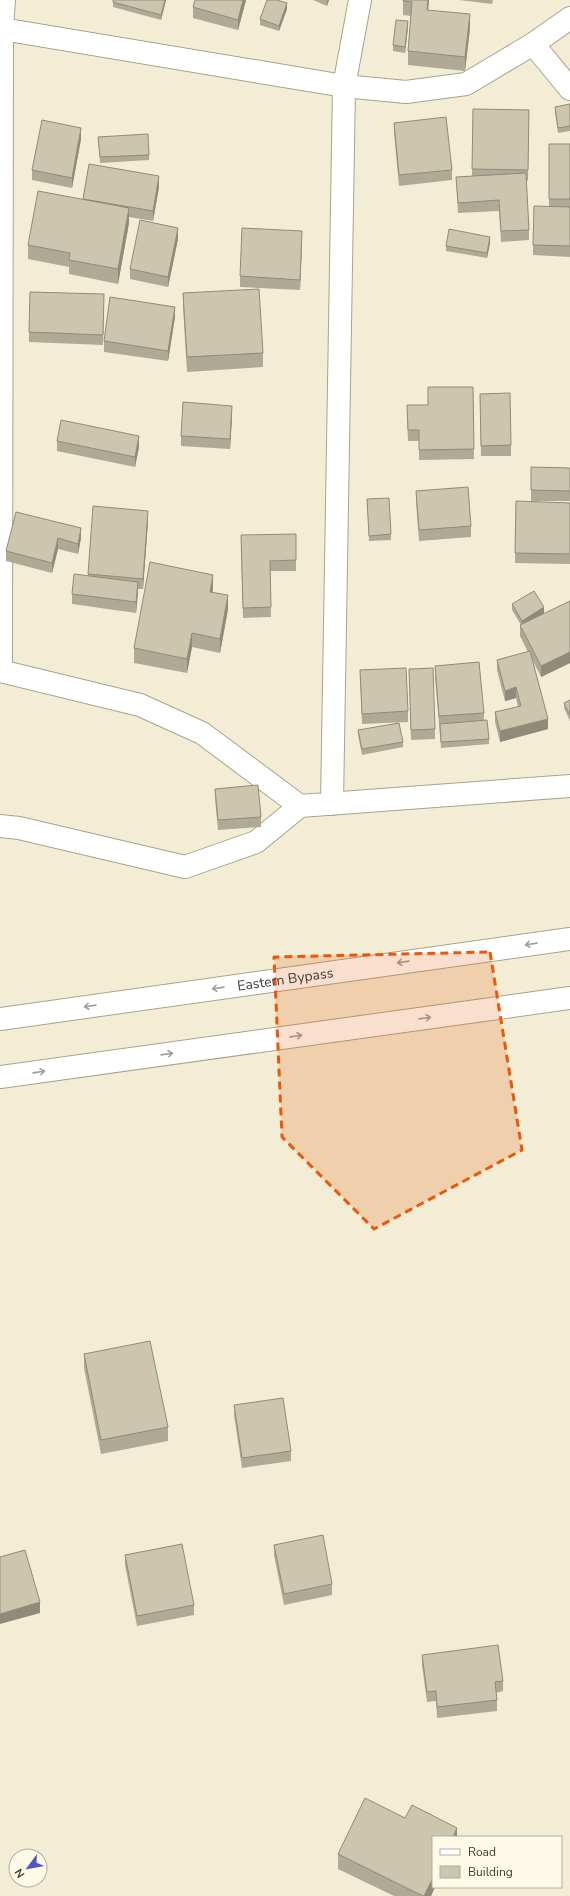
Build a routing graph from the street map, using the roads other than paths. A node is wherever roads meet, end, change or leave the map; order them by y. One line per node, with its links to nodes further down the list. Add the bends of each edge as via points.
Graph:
1 (4, 0): 4 (main road)
2 (360, 0): 6 (main road)
3 (570, 18): 5 (main road)
4 (2, 29): 6 (main road); 8 (main road)
5 (533, 44): 6 (main road, via 466,84 406,92); 7 (main road)
6 (344, 86): 10 (main road)
7 (570, 88)
8 (0, 671): 11 (main road, via 140,705 160,714 202,733)
9 (570, 786): 10 (main road)
10 (332, 804): 11 (main road)
11 (300, 806): 12 (main road, via 256,842 185,867 19,828)
12 (0, 826)
13 (570, 939): 15 (main road, Eastern Bypass, one-way to 15)
14 (570, 998): 16 (main road, one-way to 14)
15 (0, 1019)
16 (0, 1077)

